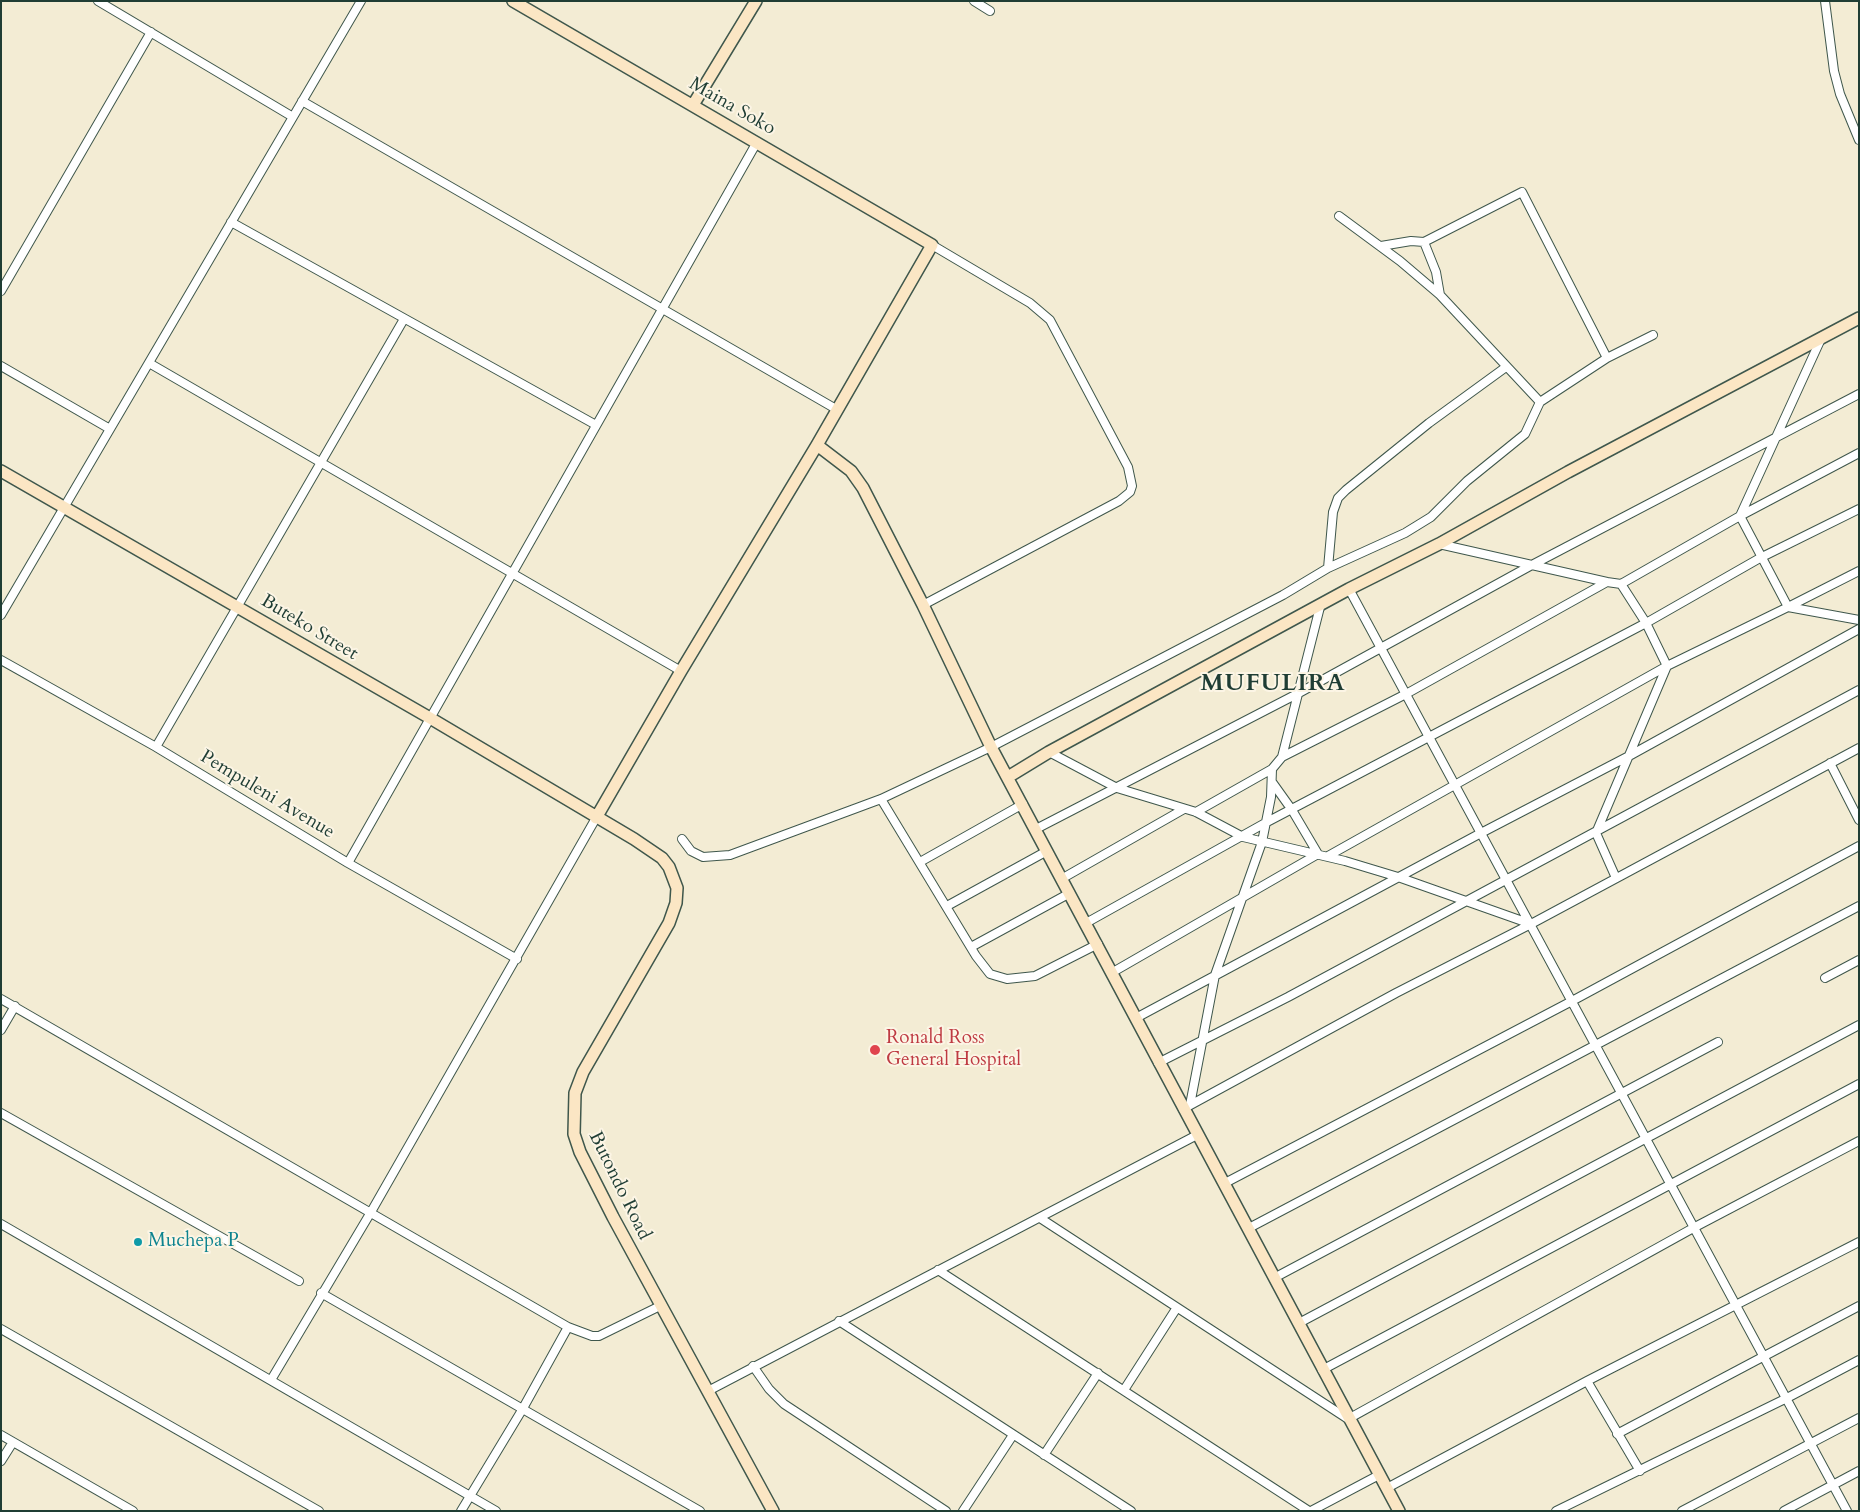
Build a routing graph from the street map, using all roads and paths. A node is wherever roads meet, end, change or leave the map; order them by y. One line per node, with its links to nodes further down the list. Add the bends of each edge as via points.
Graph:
1 (98, 1): 8 (street)
2 (361, 1): 9 (street)
3 (513, 1): 10 (street, Maina Soko)
4 (756, 1): 10 (street)
5 (974, 1): 7 (street)
6 (1825, 1): 12 (street, via 1834,71)
7 (990, 11)
8 (151, 32): 11 (street); 19 (street)
9 (302, 101): 11 (street); 21 (street)
10 (693, 105): 13 (street, Maina Soko)
11 (293, 117): 15 (street)
12 (1859, 140)
13 (757, 142): 17 (street, Maina Soko); 21 (street)
14 (1339, 216): 18 (street)
15 (231, 222): 23 (street); 27 (street)
16 (1424, 242): 18 (street); 20 (street, via 1436,272); 26 (street, via 1522,192)
17 (932, 245): 32 (street); 53 (street, via 1030,303 1050,320 1128,467 1132,486 1119,501)
18 (1381, 246): 20 (street)
19 (1, 291)
20 (1440, 295): 29 (street)
21 (663, 309): 32 (street); 33 (street)
22 (1859, 318): 25 (street)
23 (404, 319): 33 (street); 38 (street)
24 (1653, 335): 26 (street)
25 (1820, 341): 35 (street); 43 (street, via 1568,472)
26 (1607, 358): 31 (street)
27 (149, 363): 34 (street); 38 (street)
28 (1, 366): 34 (street)
29 (1506, 367): 31 (street); 46 (street, via 1429,422 1338,498 1333,512)
30 (1859, 394): 35 (street)
31 (1540, 402): 46 (street, via 1525,434 1466,482 1431,517 1405,533)
32 (836, 409): 36 (street)
33 (596, 425): 48 (street)
34 (110, 429): 40 (street)
35 (1779, 435): 42 (street); 45 (street)
36 (817, 445): 53 (street, via 851,471 863,488); 63 (street)
37 (1859, 453): 42 (street)
38 (320, 461): 48 (street); 52 (street)
39 (1, 471): 40 (street, Buteko Street)
40 (64, 508): 52 (street, Buteko Street); 56 (street)
41 (1859, 509): 44 (street)
42 (1740, 516): 44 (street); 50 (street)
43 (1439, 544): 45 (street); 51 (street)
44 (1760, 558): 55 (street); 58 (street)
45 (1530, 566): 49 (street); 60 (street)
46 (1328, 568): 70 (street, via 1237,620)
47 (1859, 571): 55 (street)
48 (512, 572): 63 (street); 67 (street)
49 (1607, 582): 50 (street); 66 (street)
50 (1621, 584): 58 (street)
51 (1349, 589): 54 (street); 60 (street)
52 (236, 605): 67 (street, Buteko Street); 69 (street)
53 (923, 605): 70 (street)
54 (1320, 607): 65 (street); 72 (street)
55 (1788, 607): 57 (street); 62 (street)
56 (1, 615)
57 (1859, 620)
58 (1646, 623): 62 (street); 68 (street)
59 (1859, 629): 73 (street)
60 (1380, 647): 65 (street); 66 (street)
61 (1, 660): 69 (street, Pempuleni Avenue)
62 (1667, 666): 73 (street); 79 (street)
63 (681, 671): 86 (street)
64 (1859, 690): 91 (street)
65 (1297, 694): 74 (street); 80 (street)
66 (1406, 694): 68 (street); 74 (street)
67 (430, 718): 86 (street, Buteko Street); 100 (street)
68 (1430, 738): 79 (street); 84 (street)
69 (156, 747): 100 (street, Pempuleni Avenue)
70 (991, 747): 77 (street); 81 (street)
71 (1859, 748): 75 (street)
72 (1049, 752): 77 (street); 80 (street)
73 (1629, 756): 90 (street); 91 (street)
74 (1282, 757): 76 (street)
75 (1830, 763): 87 (street); 103 (street)
76 (1272, 769): 78 (street); 85 (street)
77 (1008, 777): 82 (street)
78 (1272, 782): 84 (street); 88 (street)
79 (1456, 786): 90 (street); 98 (street)
80 (1117, 788): 83 (street); 89 (street)
81 (881, 798): 93 (street, via 730,855 704,857 692,851); 99 (street)
82 (1023, 804): 89 (street); 99 (street)
83 (1184, 809): 85 (street); 102 (street)
84 (1292, 810): 88 (street); 97 (street)
85 (1196, 812): 92 (street)
86 (596, 818): 114 (street); 149 (street, Butondo Road, via 662,858 675,878 677,888 669,924 583,1072 573,1107 574,1134 580,1152)
87 (1859, 820)
88 (1267, 822): 92 (street); 94 (street)
89 (1036, 829): 96 (street)
90 (1481, 833): 101 (street); 104 (street)
91 (1596, 833): 103 (street); 104 (street)
92 (1243, 837): 94 (street); 110 (street)
93 (682, 839)
94 (1262, 842): 97 (street); 106 (street)
95 (1859, 846): 120 (street)
96 (1047, 851): 102 (street); 108 (street)
97 (1318, 854): 98 (street); 106 (street)
98 (1328, 856): 101 (street)
99 (920, 862): 108 (street)
100 (348, 863): 114 (street, Pempuleni Avenue)
101 (1398, 877): 107 (street); 117 (street)
102 (1063, 878): 105 (street)
103 (1616, 878): 111 (street)
104 (1507, 880): 107 (street); 111 (street)
105 (1070, 894): 110 (street); 113 (street)
106 (1242, 897): 116 (street); 117 (street)
107 (1464, 902): 111 (street); 125 (street)
108 (946, 906): 113 (street)
109 (1859, 906): 127 (street)
110 (1086, 923): 112 (street)
111 (1531, 924): 120 (street); 131 (street)
112 (1098, 944): 113 (street, via 1022,979 990,974); 116 (street)
113 (971, 947)
114 (517, 959): 138 (street)
115 (1859, 960): 118 (street)
116 (1113, 972): 122 (street)
117 (1215, 976): 122 (street); 125 (street)
118 (1825, 978)
119 (1, 999): 121 (street)
120 (1572, 1001): 127 (street); 136 (street)
121 (15, 1006): 124 (street); 138 (street)
122 (1136, 1018): 128 (street)
123 (1859, 1025): 134 (street)
124 (1, 1030)
125 (1201, 1040): 128 (street); 131 (street)
126 (1718, 1042): 130 (street)
127 (1596, 1045): 130 (street); 141 (street)
128 (1158, 1063): 131 (street)
129 (1859, 1084): 137 (street)
130 (1621, 1091): 134 (street); 145 (street)
131 (1187, 1107): 133 (street)
132 (1, 1113): 146 (street)
133 (1197, 1135): 136 (street); 139 (street)
134 (1646, 1137): 137 (street); 153 (street)
135 (1859, 1141): 142 (street)
136 (1225, 1183): 141 (street)
137 (1672, 1184): 142 (street); 159 (street)
138 (371, 1212): 147 (street); 154 (street)
139 (1040, 1218): 144 (street); 151 (street)
140 (1, 1224): 161 (street)
141 (1250, 1228): 145 (street)
142 (1695, 1228): 148 (street); 168 (street)
143 (1859, 1242): 148 (street)
144 (938, 1270): 152 (street); 160 (street)
145 (1274, 1278): 153 (street)
146 (299, 1281)
147 (321, 1293): 161 (street); 166 (street)
148 (1737, 1304): 156 (street); 162 (street)
149 (662, 1305): 154 (street, via 599,1336); 164 (street, Butondo Road)
150 (1859, 1306): 156 (street)
151 (1176, 1309): 163 (street); 168 (street)
152 (839, 1322): 158 (street); 171 (street)
153 (1299, 1323): 159 (street)
154 (568, 1327): 166 (street)
155 (1, 1329): 183 (street)
156 (1765, 1356): 165 (street); 169 (street)
157 (1859, 1360): 165 (street)
158 (753, 1366): 164 (street); 188 (street, via 784,1404)
159 (1322, 1370): 168 (street)
160 (1098, 1373): 163 (street); 174 (street)
161 (271, 1380): 181 (street)
162 (1587, 1381): 169 (street); 180 (street)
163 (1124, 1390): 191 (street)
164 (708, 1391): 187 (street, Butondo Road)
165 (1787, 1398): 173 (street); 177 (street)
166 (522, 1410): 181 (street); 186 (street)
167 (1859, 1418): 173 (street)
168 (1348, 1419): 178 (street)
169 (1617, 1434): 177 (street)
170 (1, 1435): 172 (street)
171 (1013, 1435): 174 (street); 189 (street)
172 (13, 1442): 175 (street); 182 (street)
173 (1811, 1443): 179 (street); 194 (street)
174 (1044, 1455): 190 (street)
175 (1, 1461)
176 (1859, 1471): 179 (street)
177 (1640, 1472): 193 (street)
178 (1379, 1475): 180 (street); 191 (street)
179 (1833, 1484): 195 (street); 196 (street)
180 (1387, 1488): 192 (street)
181 (470, 1496): 184 (street); 185 (street)
182 (133, 1511)
183 (319, 1511)
184 (461, 1511)
185 (496, 1511)
186 (700, 1511)
187 (773, 1511)
188 (946, 1511)
189 (963, 1511)
190 (1131, 1511)
191 (1310, 1511)
192 (1399, 1511)
193 (1556, 1511)
194 (1682, 1511)
195 (1784, 1511)
196 (1847, 1511)

